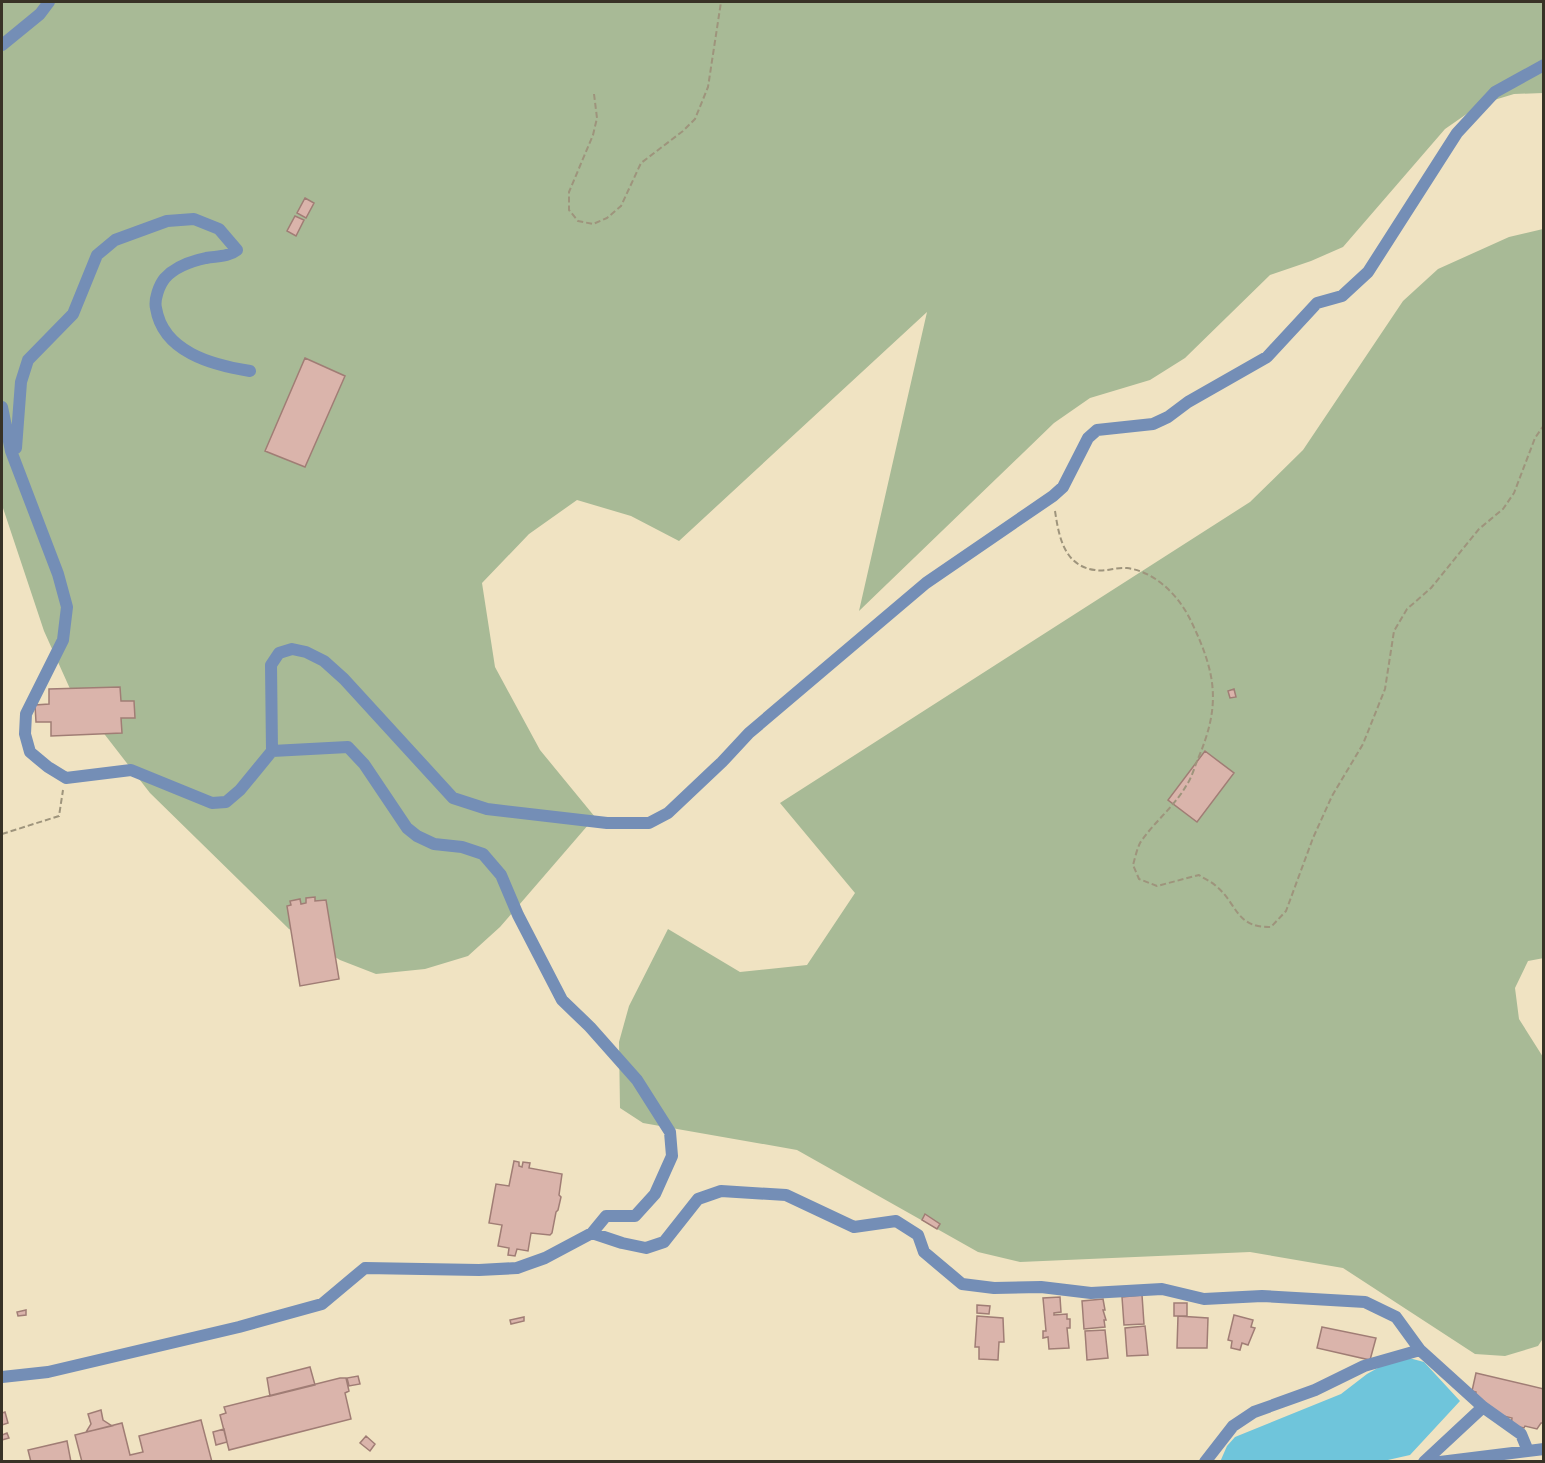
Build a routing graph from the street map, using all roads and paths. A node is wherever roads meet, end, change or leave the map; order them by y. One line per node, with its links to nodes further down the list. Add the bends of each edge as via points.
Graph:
1 (49, 2): 3 (street)
2 (722, 2): 5 (path, via 708,87 695,119 641,163 621,206 593,224 578,221 568,210 569,192 597,118)
3 (2, 45)
4 (1544, 65): 10 (street, via 1495,92 1457,134 1368,272 1342,296 1317,303 1266,357 1168,417 1153,424 1096,430 1063,487)
5 (594, 94)
6 (250, 371): 9 (street, via 220,366 185,351 168,338 154,302 164,279 182,266 231,255 237,250 219,230 194,219 167,221 115,240 97,255 73,314 28,360 21,382 16,448)
7 (2, 407): 9 (street)
8 (1544, 424): 10 (path, via 1503,509 1479,529 1431,588 1407,609 1394,631 1386,689 1363,744 1313,838 1286,911 1271,927 1257,927 1243,919 1216,886 1199,875 1156,886 1139,879 1133,865 1140,844 1186,787 1208,736 1214,690 1208,663 1191,620 1165,587 1127,568 1095,570 1080,565 1067,554 1059,537)
9 (11, 451): 12 (street, via 67,607 63,640 26,714 26,734 30,752)
10 (1053, 496): 11 (street, via 926,583 749,733 668,813 649,823 607,823 487,808 453,798 344,679 324,661 292,649 279,653 271,665)
11 (272, 751): 12 (street, via 226,802 212,803 131,770); 14 (street, via 348,747 407,828 434,844 483,854 501,875 562,1000 637,1080 670,1132 672,1156 655,1194 635,1216 606,1216)
12 (66, 778): 13 (path, via 59,816)
13 (2, 834)
14 (592, 1233): 15 (street, via 645,1248 664,1242 698,1198 721,1191 786,1195 854,1227 896,1221 918,1235 924,1252 962,1284 1091,1293 1162,1289 1204,1299 1262,1296 1365,1302 1396,1317); 16 (street, via 517,1268 364,1269 322,1304 48,1372)
15 (1420, 1350): 17 (street); 20 (street, via 1364,1366 1315,1390 1254,1412 1233,1426)
16 (2, 1377)
17 (1483, 1407): 19 (street, via 1521,1434); 21 (street)
18 (1544, 1449): 19 (street)
19 (1528, 1451): 22 (street)
20 (1205, 1461)
21 (1424, 1461)
22 (1440, 1461)

